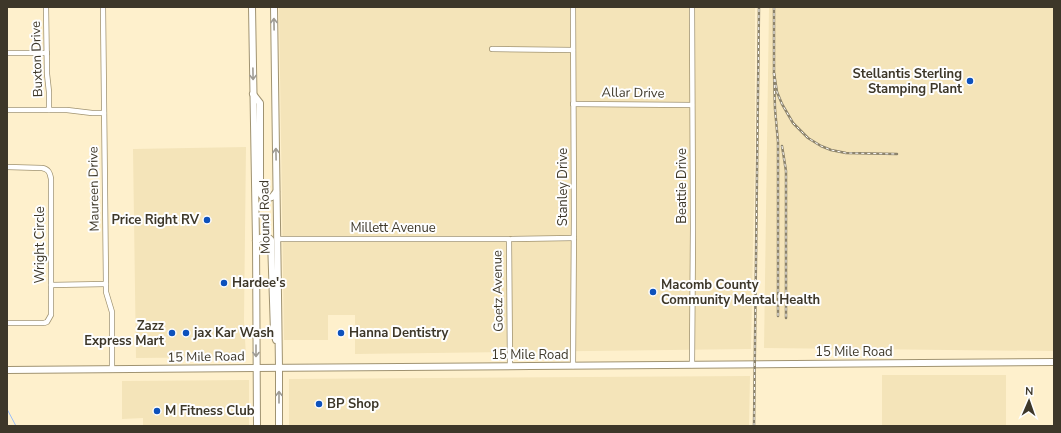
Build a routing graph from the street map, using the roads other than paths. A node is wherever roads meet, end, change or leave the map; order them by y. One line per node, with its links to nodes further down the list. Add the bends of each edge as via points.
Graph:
1 (46, 7): 10 (street, Buxton Drive)
2 (103, 7): 16 (street, Maureen Drive)
3 (252, 7): 11 (main road, Mound Road, one-way to 11)
4 (274, 7): 18 (main road, Mound Road, one-way to 4)
5 (573, 7): 8 (street, Stanley Drive)
6 (692, 7): 13 (street, Beattie Drive)
7 (492, 49): 8 (street)
8 (573, 50): 12 (street, Stanley Drive)
9 (7, 53): 10 (street)
10 (47, 53): 15 (street, Buxton Drive)
11 (253, 94): 18 (main road, via 260,102 260,193 267,198 272,197); 22 (main road, Mound Road)
12 (573, 104): 13 (street, Allar Drive); 19 (street, Stanley Drive)
13 (692, 105): 28 (street, Beattie Drive)
14 (7, 110): 15 (street)
15 (49, 110): 16 (street)
16 (104, 113): 23 (street, Maureen Drive)
17 (7, 167): 24 (street, Wright Circle, via 42,168 50,173)
18 (276, 191): 21 (main road, Mound Road)
19 (574, 238): 20 (street, Millett Avenue); 30 (street, Stanley Drive)
20 (510, 239): 21 (street, Millett Avenue); 29 (street, Goetz Avenue)
21 (277, 240): 26 (main road, Mound Road)
22 (256, 241): 26 (main road, via 265,236 271,240 274,332); 31 (main road, Mound Road, one-way to 31)
23 (106, 284): 24 (street); 33 (street, Maureen Drive, via 112,312)
24 (50, 285): 25 (street, Wright Circle, via 51,315 47,322)
25 (7, 323)
26 (278, 347): 32 (main road, Mound Road)
27 (1054, 362): 28 (main road, 15 Mile Road)
28 (692, 365): 30 (main road, 15 Mile Road)
29 (510, 366): 30 (main road, 15 Mile Road); 32 (main road, 15 Mile Road)
30 (573, 366)
31 (256, 368): 32 (main road, 15 Mile Road); 33 (main road, 15 Mile Road); 35 (main road, Mound Road)
32 (279, 368): 36 (main road, Mound Road, one-way to 32)
33 (112, 369): 34 (main road, 15 Mile Road)
34 (7, 370)
35 (257, 426)
36 (279, 426)

